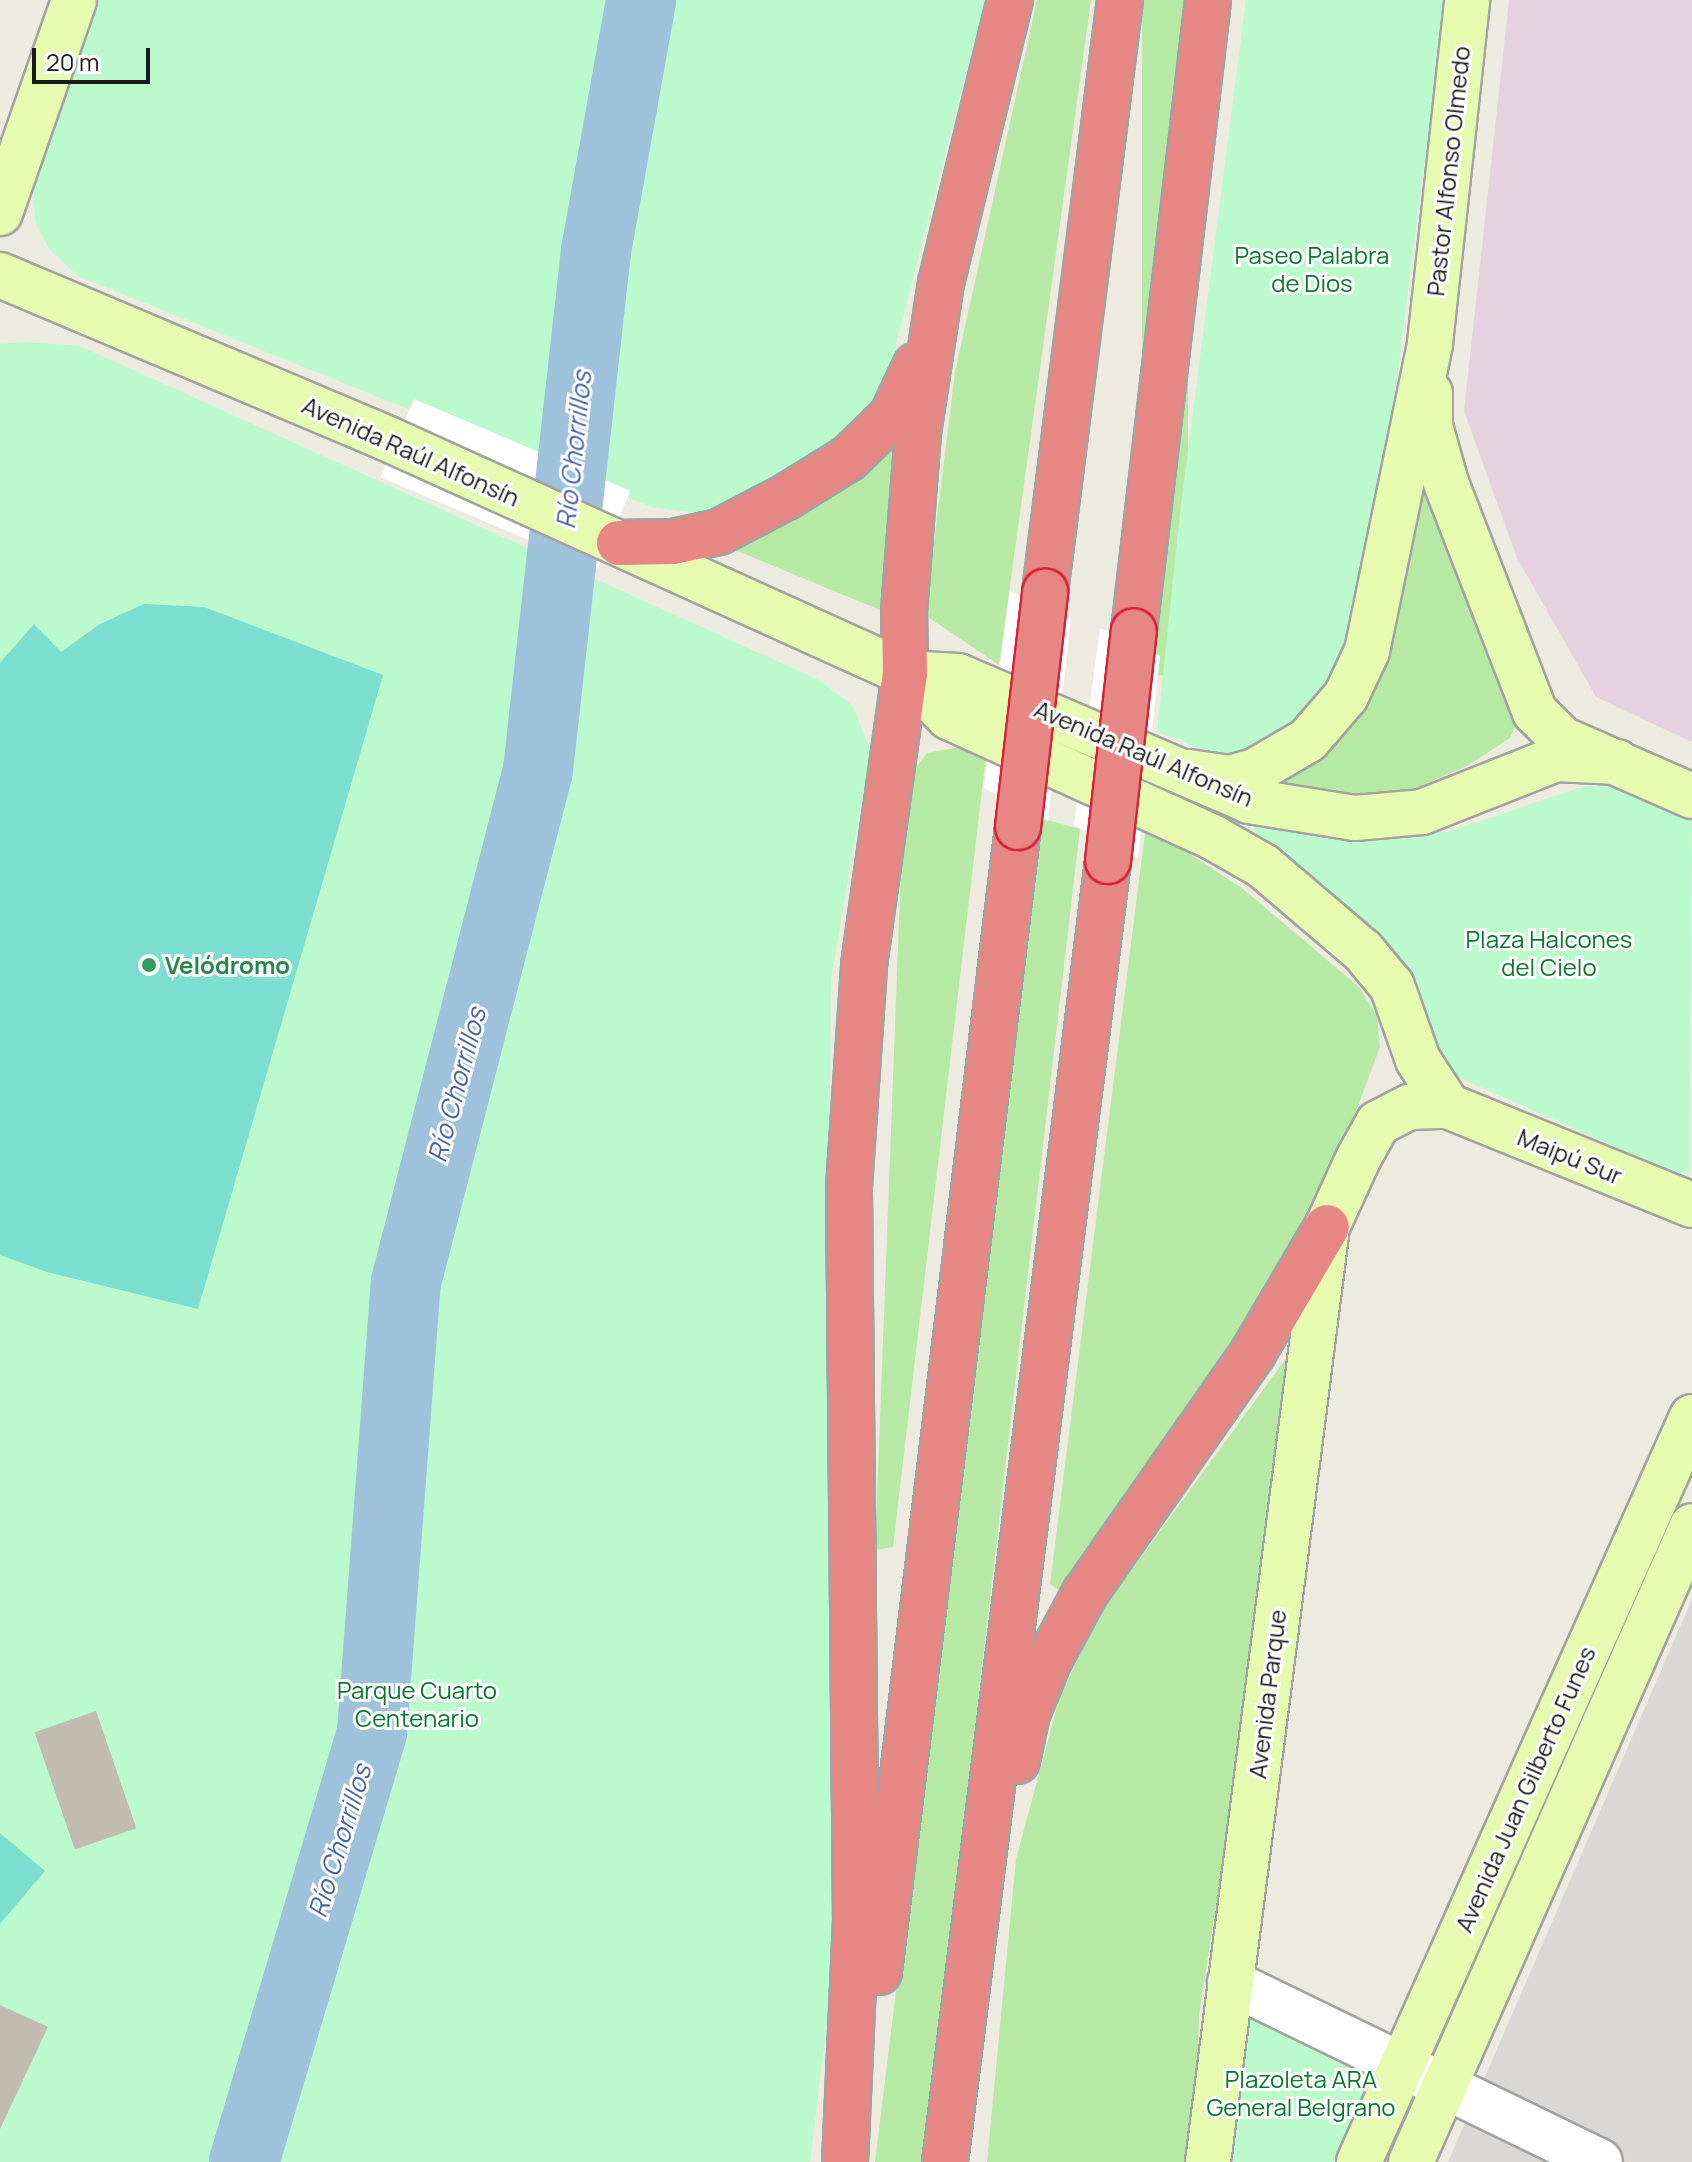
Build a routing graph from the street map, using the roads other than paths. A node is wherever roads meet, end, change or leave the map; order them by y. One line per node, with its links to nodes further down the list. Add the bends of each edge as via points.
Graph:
1 (74, 0): 6 (street)
2 (1010, 0): 8 (highway)
3 (1120, 0): 28 (highway, bridge)
4 (1208, 0): 24 (highway, bridge, via 1108,861)
5 (1467, 0): 9 (street, Pastor Alfonso Olmedo)
6 (0, 213)
7 (0, 275): 10 (street, Avenida Raúl Alfonsín)
8 (941, 283): 10 (highway, via 913,374 892,416 849,458 719,532 673,542); 11 (highway, via 918,433 904,611)
9 (1430, 343): 12 (street, via 1430,426 1446,483 1535,712 1562,739); 13 (street, via 1367,651 1346,696 1308,740 1269,767 1230,778)
10 (619, 543): 11 (street, Avenida Raúl Alfonsín)
11 (905, 673): 13 (street, Avenida Raúl Alfonsín, via 958,676); 15 (street, Avenida Raúl Alfonsín, via 949,717 1214,838 1263,866 1314,906 1392,986 1418,1060); 27 (highway, via 864,965 849,1187 856,1921)
12 (1617, 762): 13 (street, Avenida Raúl Alfonsín, via 1556,759 1422,812 1355,818 1249,801); 14 (street)
13 (1189, 772)
14 (1692, 796)
15 (1448, 1106): 16 (street, Maipú Sur); 18 (street, Avenida Parque, via 1410,1107 1378,1123)
16 (1671, 1187): 17 (street, Maipú Sur)
17 (1692, 1205)
18 (1327, 1227): 23 (street, Avenida Parque); 24 (highway, via 1253,1353 1085,1593 1049,1660 1027,1714)
19 (1692, 1417): 21 (street, Avenida Juan Gilberto Funes)
20 (1692, 1526): 22 (street, Avenida Juan Gilberto Funes)
21 (1629, 1555): 22 (street); 25 (street, Avenida Juan Gilberto Funes)
22 (1682, 1577): 26 (street, Avenida Juan Gilberto Funes)
23 (1230, 1982): 25 (street); 30 (street, Avenida Parque)
24 (961, 2025): 29 (highway)
25 (1403, 2068): 26 (street); 31 (street, Avenida Juan Gilberto Funes)
26 (1445, 2085): 32 (street, Avenida Juan Gilberto Funes); 33 (street)
27 (845, 2162)
28 (854, 2162)
29 (945, 2162)
30 (1208, 2162)
31 (1359, 2162)
32 (1411, 2162)
33 (1600, 2162)

